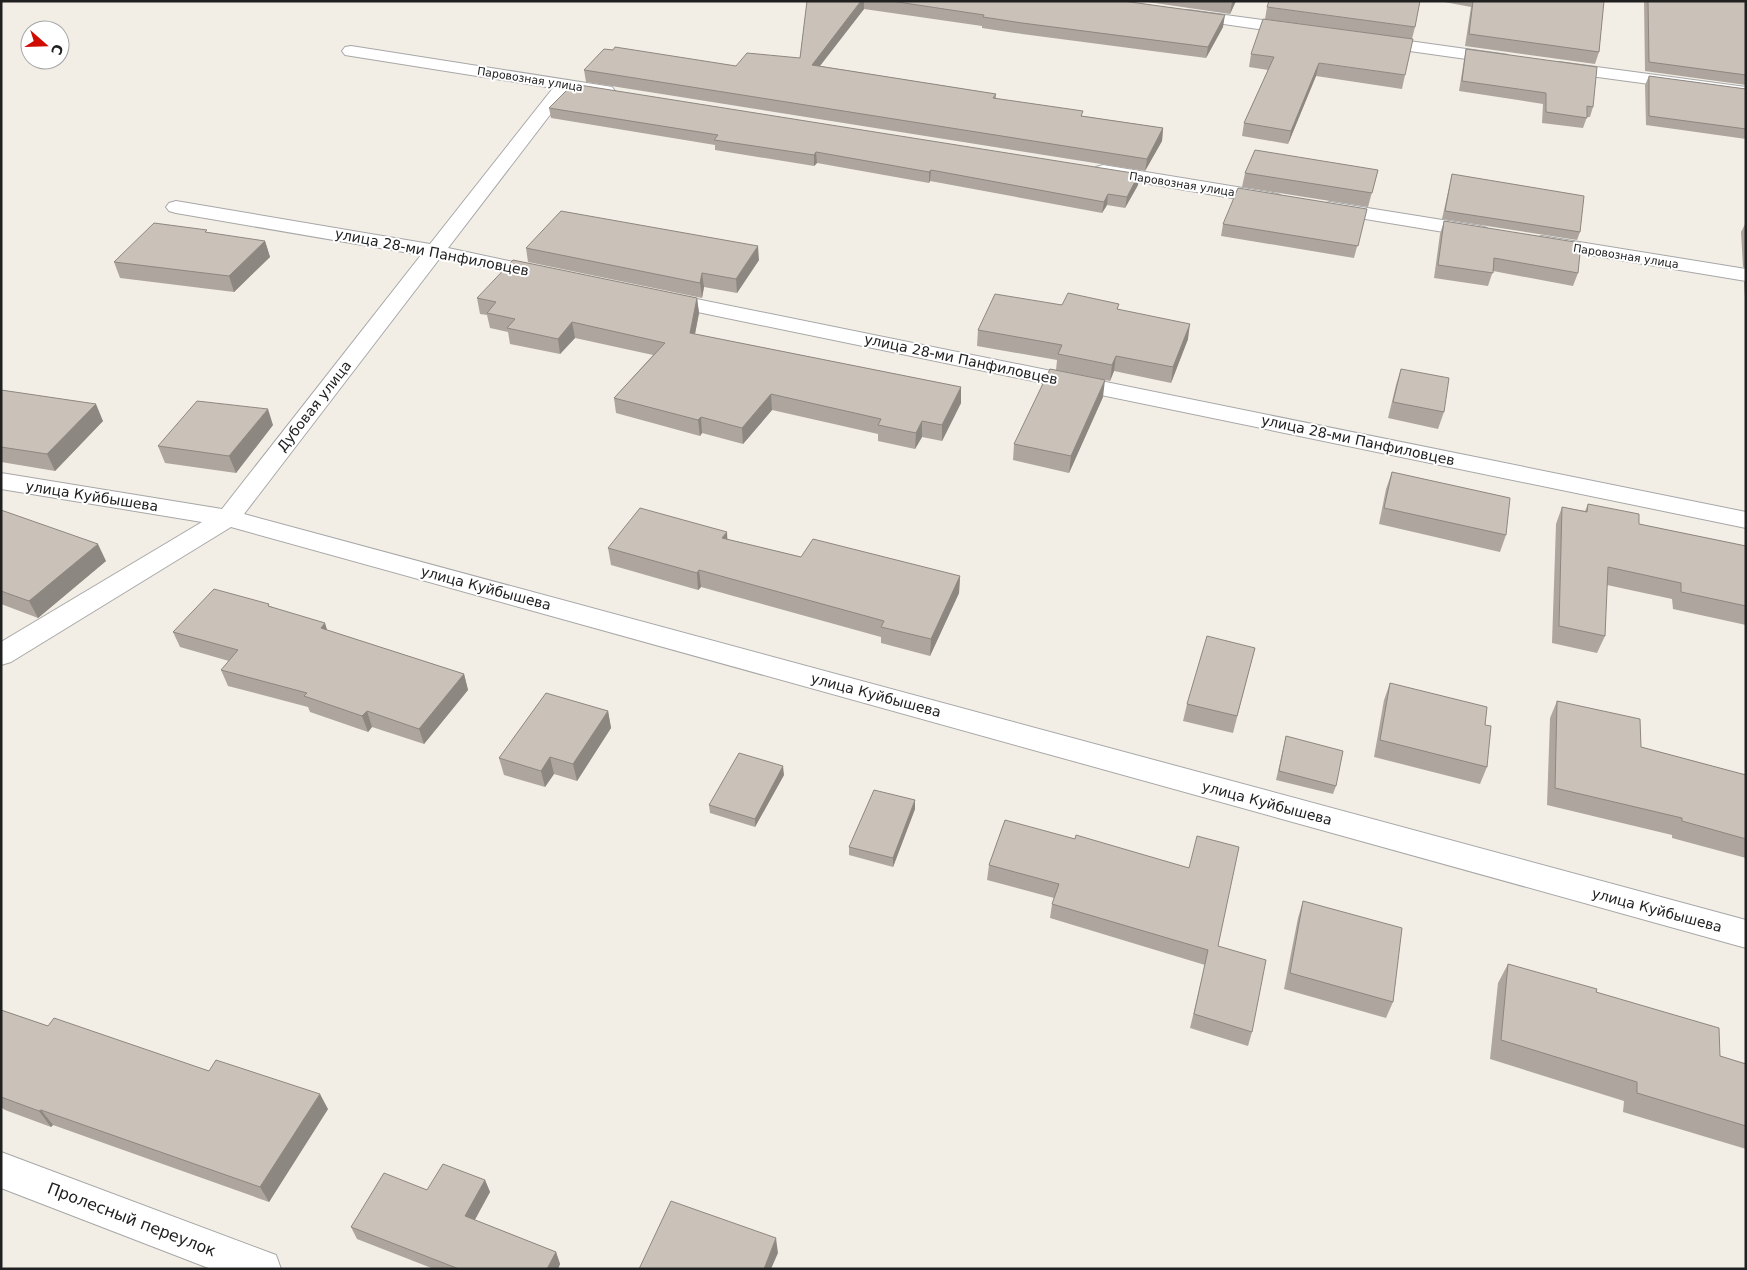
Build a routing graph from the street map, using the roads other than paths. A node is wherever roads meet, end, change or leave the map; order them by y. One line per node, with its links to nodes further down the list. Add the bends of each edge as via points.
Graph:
1 (1177, 14): 2 (street)
2 (1314, 32)
3 (1353, 38): 5 (street)
4 (351, 51): 7 (street, Паровозная улица)
5 (1520, 61)
6 (1540, 64): 8 (street)
7 (564, 84): 9 (street, Паровозная улица); 16 (street, Дубовая улица)
8 (1746, 92)
9 (623, 94)
10 (1086, 169): 11 (street, Паровозная улица)
11 (1293, 202)
12 (1312, 205): 14 (street)
13 (176, 207): 16 (street, улица 28-ми Панфиловцев)
14 (1500, 235)
15 (1529, 240): 17 (street, Паровозная улица)
16 (434, 251): 18 (street, улица 28-ми Панфиловцев); 21 (street, Дубовая улица)
17 (1746, 275)
18 (561, 277)
19 (640, 293): 22 (street, улица 28-ми Панфиловцев)
20 (1, 481): 21 (street, улица Куйбышева)
21 (228, 518): 23 (street, Дубовая улица); 24 (street, улица Куйбышева)
22 (1746, 520)
23 (1, 655)
24 (1746, 934)
25 (1, 1170): 26 (street, Пролесный переулок)
26 (262, 1269)

